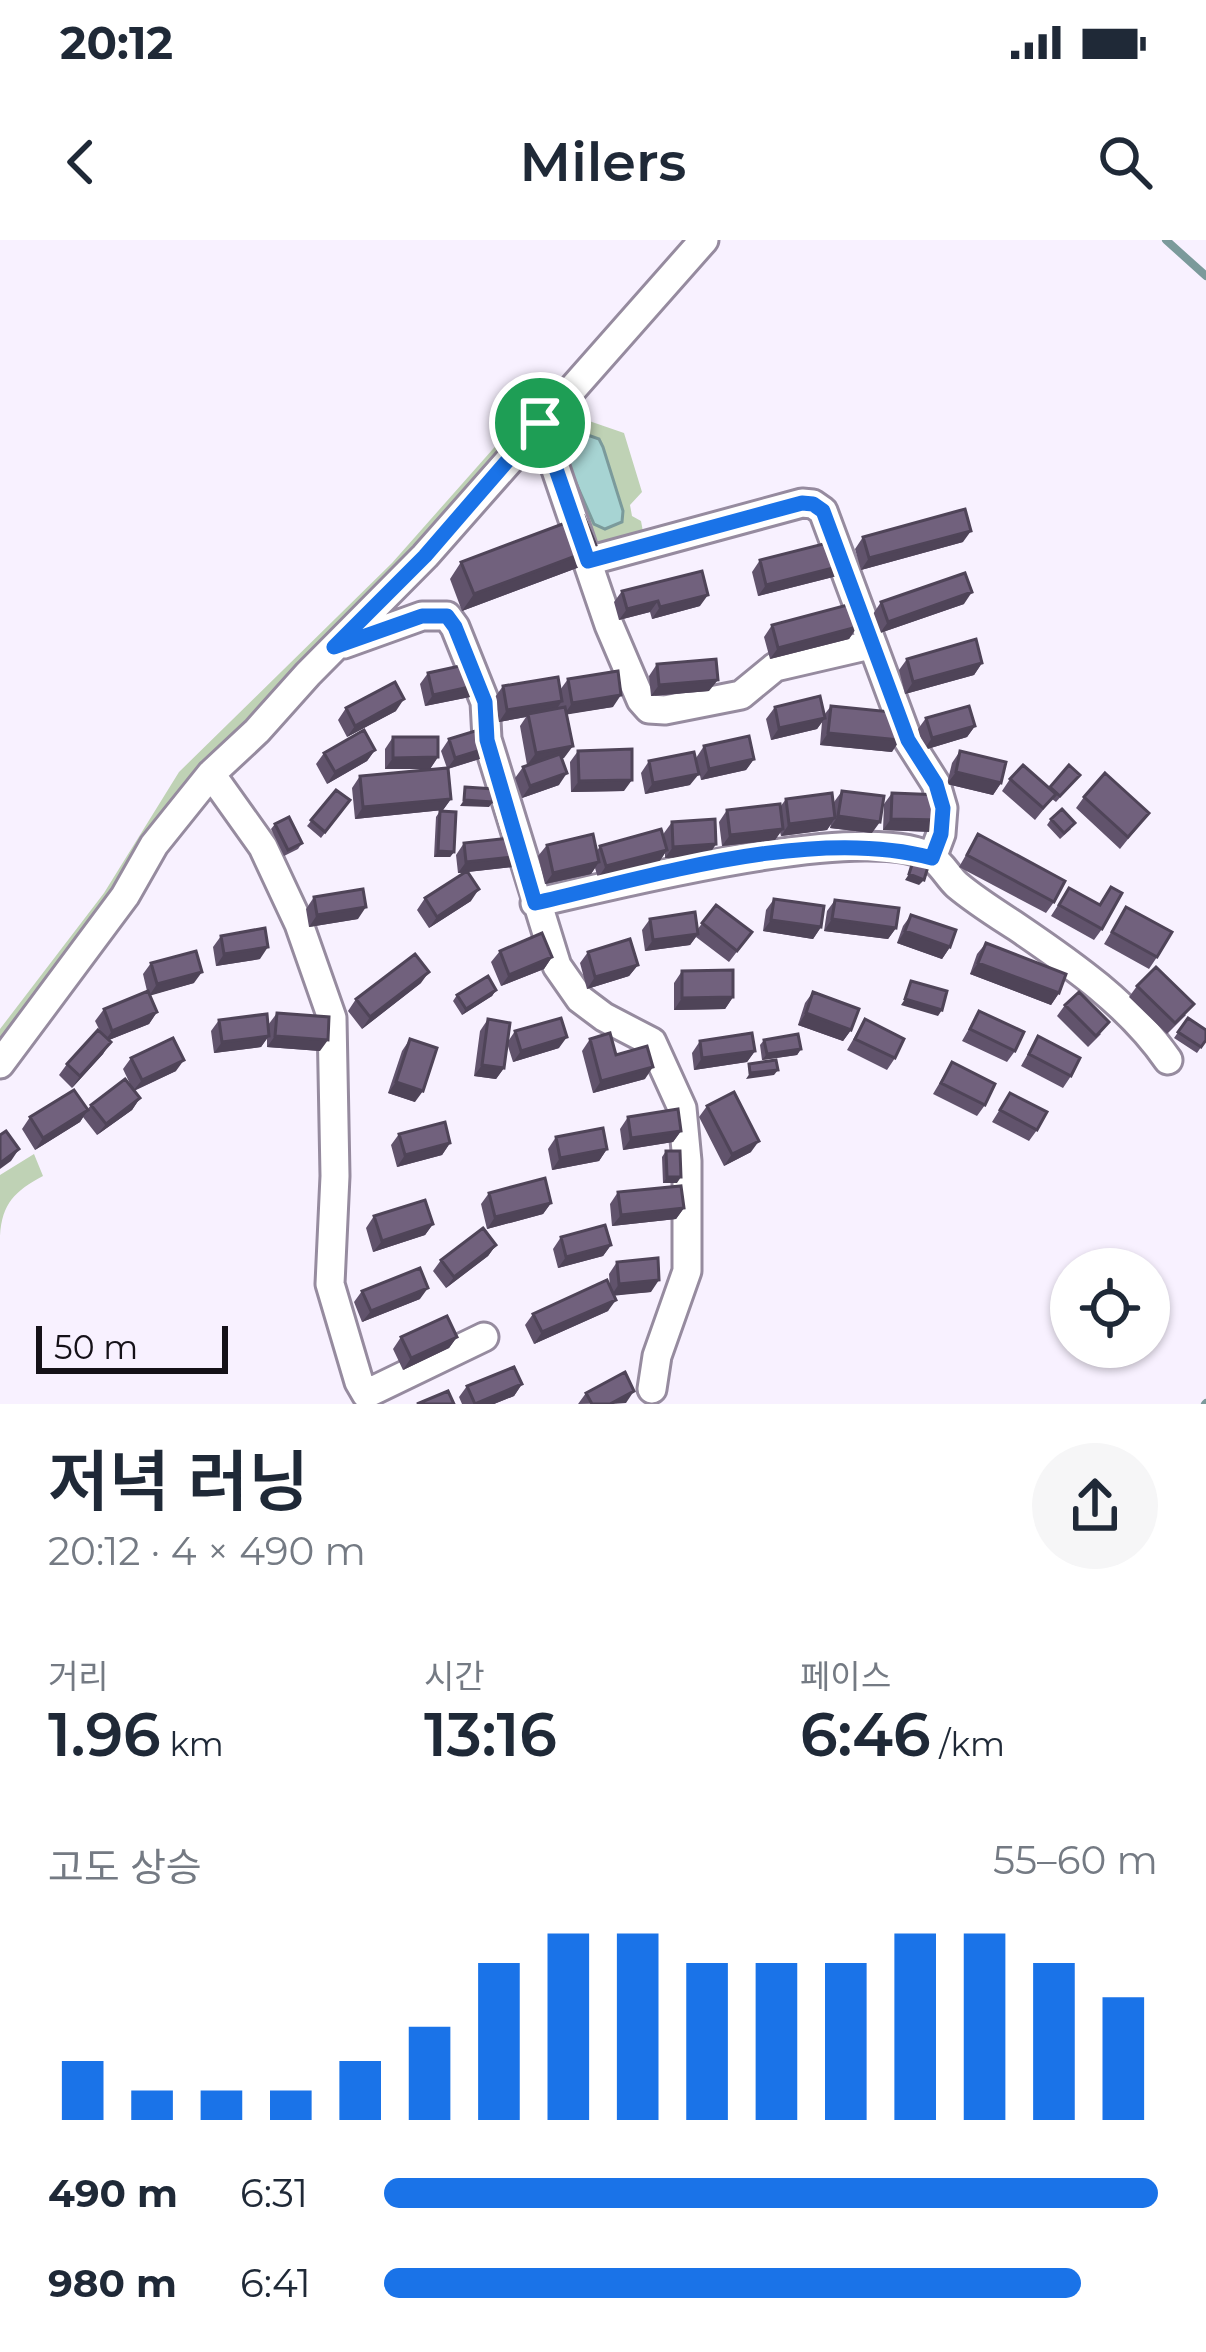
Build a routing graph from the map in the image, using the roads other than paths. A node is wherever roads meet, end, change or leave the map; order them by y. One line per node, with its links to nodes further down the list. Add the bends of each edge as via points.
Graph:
1 (704, 240): 2 (street)
2 (540, 423): 3 (street); 5 (street)
3 (588, 561): 4 (street, via 813,504 831,526); 4 (street, via 649,709 741,695 775,667)
4 (870, 645): 7 (street, via 943,808)
5 (334, 647): 6 (street); 8 (street, via 422,616 447,616 485,702 487,740)
6 (211, 774): 10 (street); 11 (street, via 263,847 332,1018 330,1284 358,1382 366,1394)
7 (932, 858): 8 (street, via 895,848 822,847); 9 (street, via 977,901 1104,990)
8 (535, 903): 12 (street, via 568,983 604,1017 652,1042 682,1108 687,1271)
9 (1168, 1060)
10 (0, 1064)
11 (484, 1337)
12 (652, 1389)

